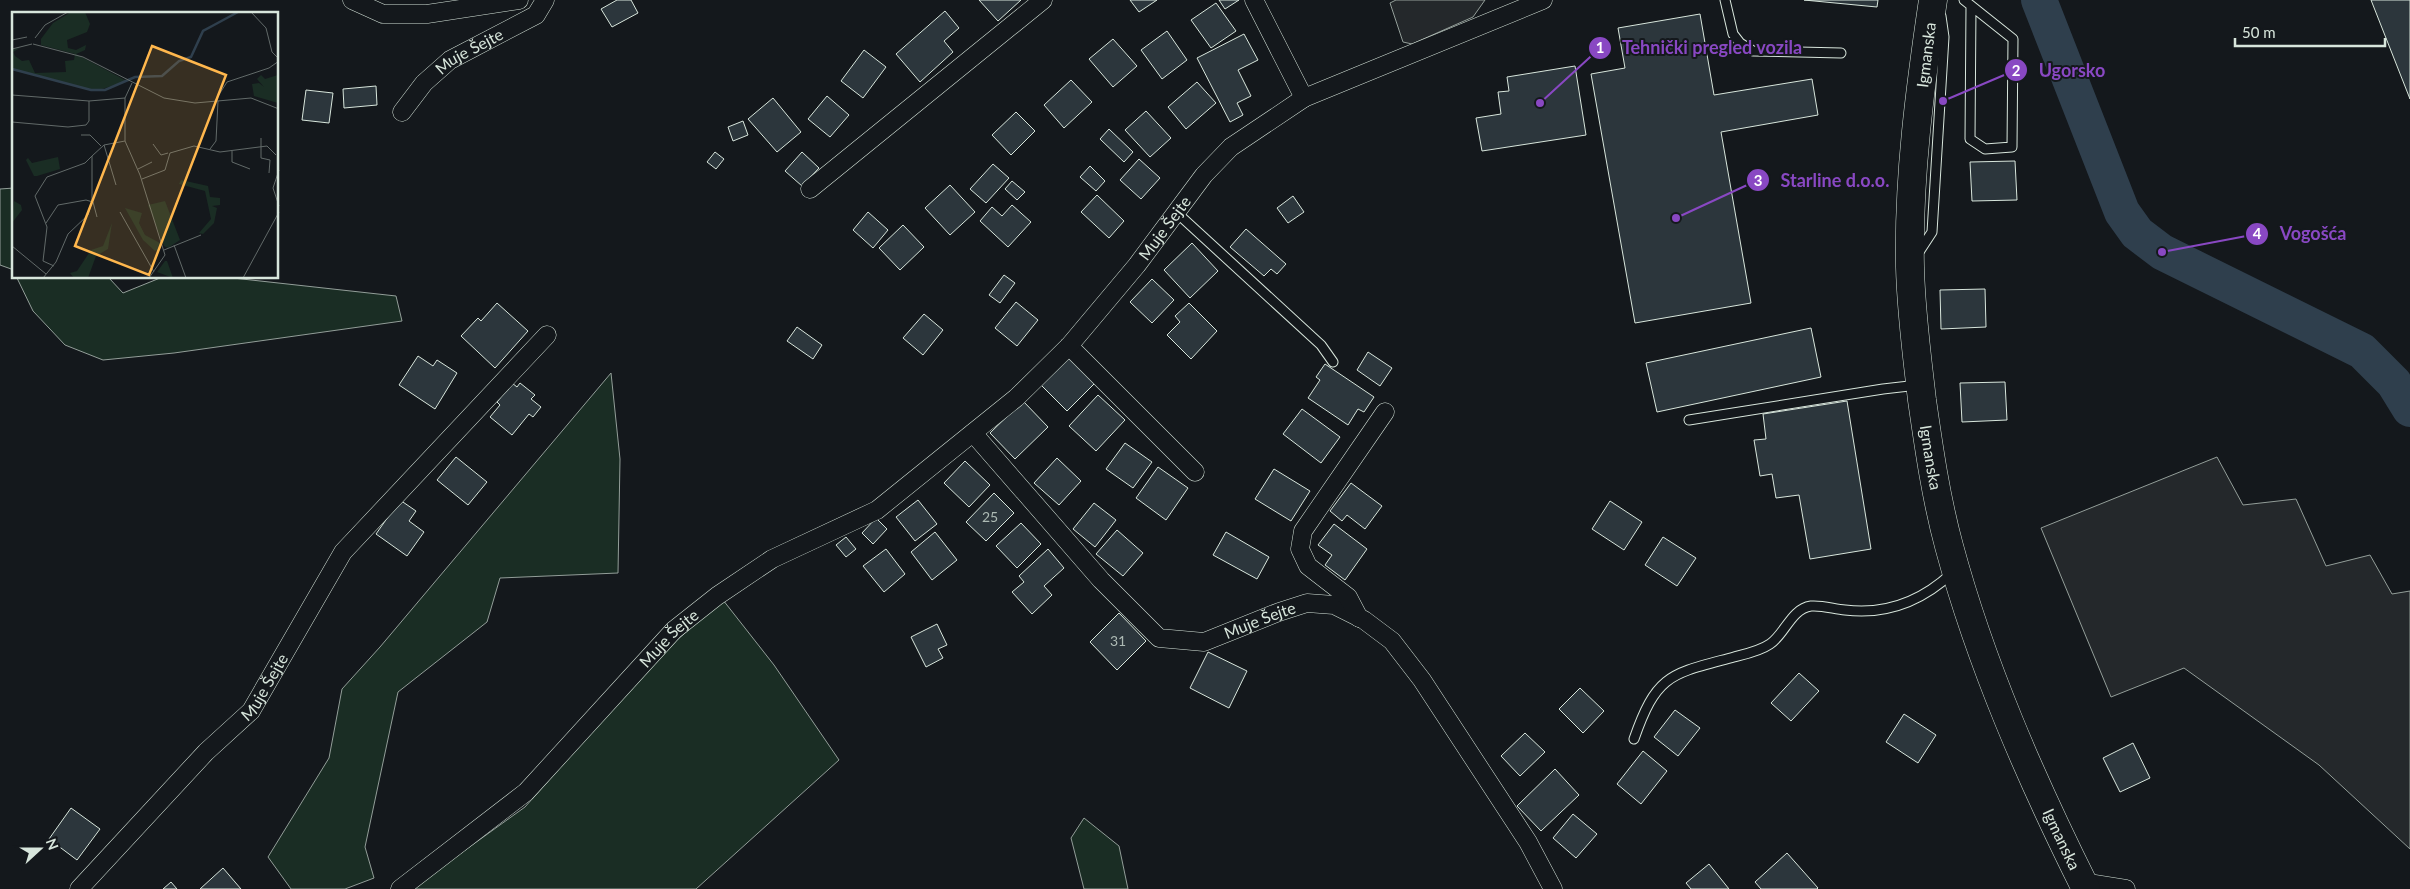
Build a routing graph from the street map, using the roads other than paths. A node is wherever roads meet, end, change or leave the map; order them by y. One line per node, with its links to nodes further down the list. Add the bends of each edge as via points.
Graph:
1 (352, 0): 2 (street, Muje Šejte, via 383,14 427,14)
2 (518, 0)
3 (545, 0): 13 (street, Muje Šejte, via 536,15 450,60 424,83)
4 (1044, 0): 14 (street)
5 (1254, 0): 12 (street)
6 (1725, 0): 11 (lane, via 1733,34 1753,51)
7 (1933, 0): 16 (main road, Igmanska, via 1913,170)
8 (1939, 0): 16 (lane, via 1944,37 1932,232)
9 (1539, 1): 12 (street, Muje Šejte)
10 (1967, 3): 10 (lane, via 1970,139 1985,149 2012,147 2013,39)
11 (1841, 53)
12 (1304, 98): 15 (street, Muje Šejte, via 1231,147 1204,175)
13 (402, 112)
14 (810, 190)
15 (1176, 212): 18 (street, Muje Šejte, via 1137,265); 19 (lane, via 1321,345)
16 (1910, 266): 20 (main road, Igmanska)
17 (547, 335): 29 (street, Muje Šejte, via 343,552 251,710 206,752)
18 (1069, 346): 23 (street, Muje Šejte, via 1016,398); 24 (street)
19 (1333, 362)
20 (1920, 385): 22 (lane); 25 (main road, Igmanska, via 1929,455)
21 (1385, 412): 26 (street, via 1302,531 1300,549 1308,566 1348,597)
22 (1689, 420)
23 (973, 433): 26 (street, Muje Šejte, via 1101,580 1159,638 1204,642 1307,603 1334,605); 30 (street, Muje Šejte, via 877,510 772,559 674,630 526,792)
24 (1194, 472)
25 (1956, 569): 27 (lane, via 1935,588 1894,608 1870,611 1810,606 1797,613 1771,644 1690,668 1674,676 1659,687 1645,710); 28 (main road, Igmanska, via 1993,682 2031,774)
26 (1359, 618): 31 (street, Muje Šejte, via 1392,641 1422,680 1528,842)
27 (1634, 739)
28 (2084, 885): 32 (street)
29 (79, 889)
30 (400, 889)
31 (1553, 889)
32 (2126, 889)

